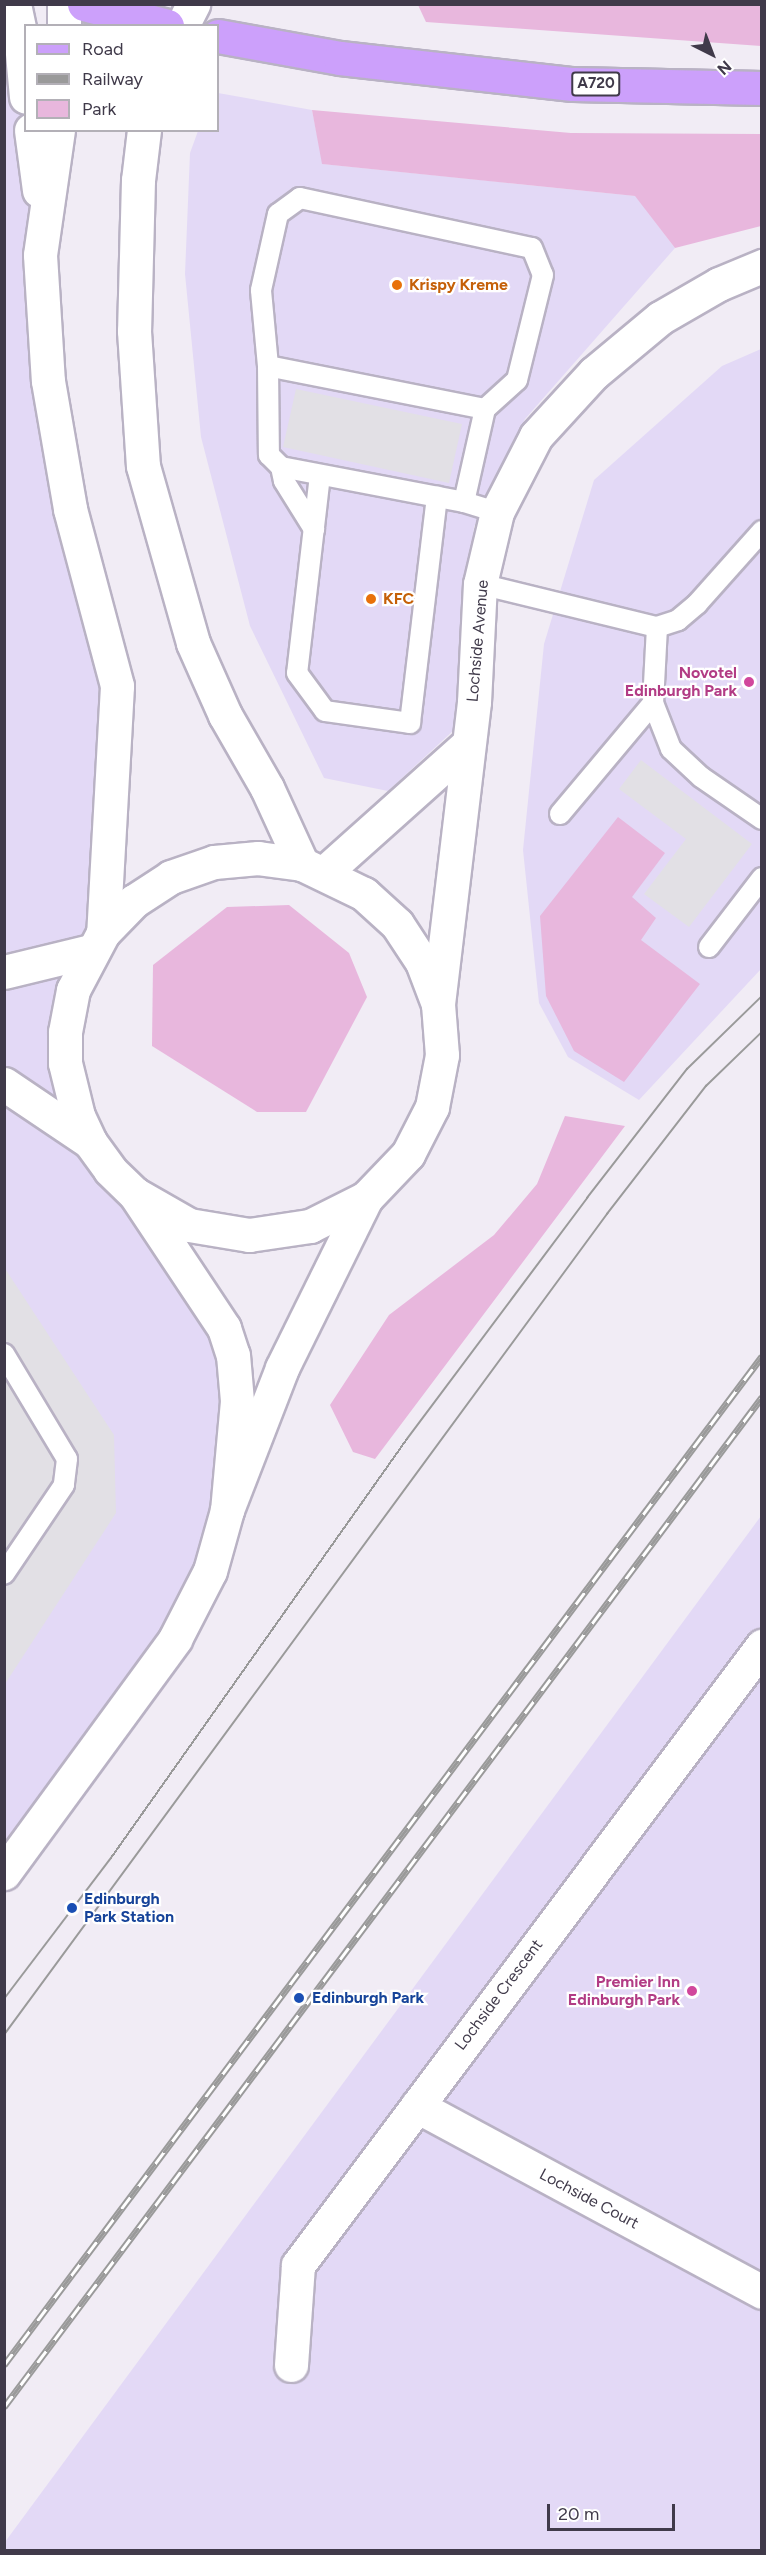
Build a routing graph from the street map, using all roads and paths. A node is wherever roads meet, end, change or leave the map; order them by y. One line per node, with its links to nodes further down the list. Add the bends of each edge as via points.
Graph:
1 (14, 4): 9 (street)
2 (64, 4): 5 (street)
3 (84, 4): 6 (main road)
4 (193, 4): 7 (street)
5 (64, 24)
6 (159, 24)
7 (183, 24)
8 (219, 36): 10 (main road, A720, via 340,58 573,84)
9 (24, 75)
10 (762, 88)
11 (31, 132): 14 (street, via 38,181)
12 (58, 132): 14 (street)
13 (144, 132): 31 (street, via 138,180 134,331 143,466 193,643 225,715)
14 (40, 255): 33 (street, via 48,381 59,453 117,686)
15 (762, 266): 22 (street, Lochside Avenue, via 718,284 660,318 594,373 536,436)
16 (268, 366): 17 (lane); 17 (lane, via 261,290 278,214 300,198 532,248 543,275 517,380); 18 (lane, via 269,455)
17 (485, 409): 21 (lane)
18 (281, 467): 19 (lane); 23 (lane, via 284,481)
19 (320, 475): 20 (lane); 23 (lane)
20 (437, 497): 21 (lane); 23 (lane, via 410,723 325,711 297,673)
21 (464, 502): 22 (lane)
22 (497, 512): 25 (street, Lochside Avenue)
23 (314, 529)
24 (762, 531): 26 (lane, via 697,604 678,620)
25 (480, 584): 26 (lane); 28 (street, Lochside Avenue, via 474,702)
26 (657, 627): 27 (lane)
27 (653, 703): 29 (lane); 30 (lane, via 671,749 727,797)
28 (466, 746): 31 (street); 36 (street, Lochside Avenue)
29 (560, 814)
30 (762, 819)
31 (313, 868): 33 (street, via 258,858 214,862 171,876 134,901); 36 (street, via 364,894 397,924 422,962)
32 (762, 878): 34 (lane)
33 (97, 942): 35 (street); 38 (street, via 74,990 65,1032 69,1091)
34 (709, 947)
35 (4, 972)
36 (438, 1004): 40 (street, via 442,1055 432,1107 408,1154)
37 (4, 1084): 38 (street)
38 (90, 1142): 39 (street, via 110,1170)
39 (135, 1194): 40 (street, via 189,1225 249,1235 310,1226); 42 (street, via 224,1328 233,1354 237,1401)
40 (366, 1198): 42 (street, via 282,1368)
41 (4, 1354): 43 (lane, via 67,1459 64,1485)
42 (227, 1510): 45 (street, via 210,1571 175,1639)
43 (4, 1574)
44 (762, 1646): 46 (street, Lochside Crescent)
45 (4, 1873)
46 (417, 2106): 47 (street, Lochside Court); 48 (street, Lochside Crescent, via 298,2265)
47 (762, 2292)
48 (291, 2365)

